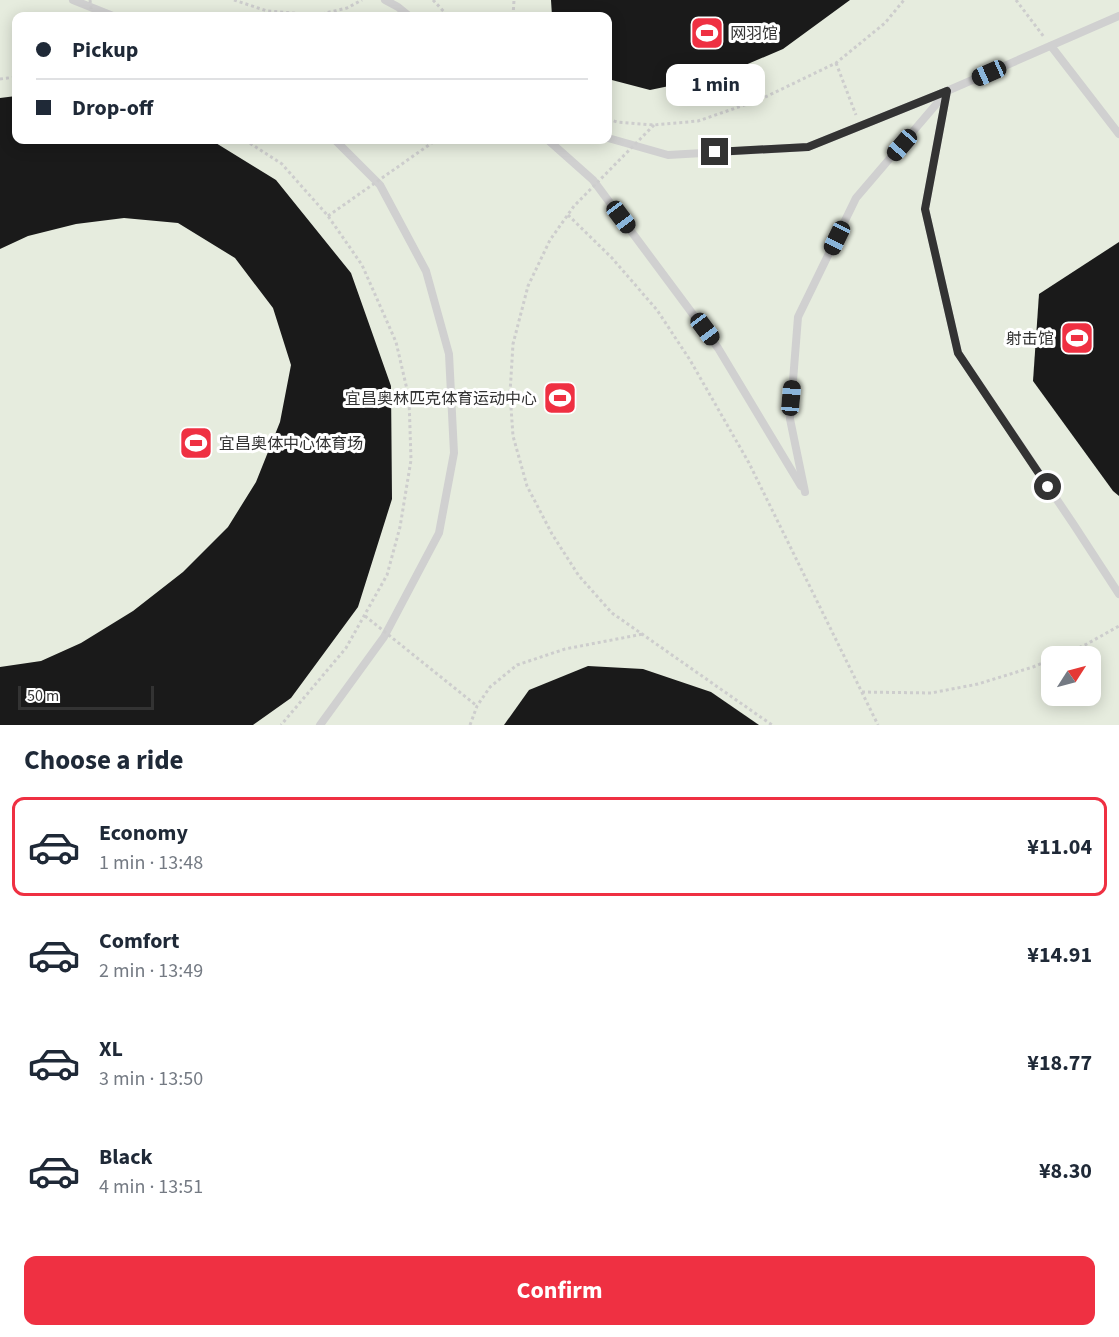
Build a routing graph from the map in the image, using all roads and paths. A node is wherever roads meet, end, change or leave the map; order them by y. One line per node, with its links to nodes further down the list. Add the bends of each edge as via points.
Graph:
1 (73, 0): 9 (lane)
2 (234, 0): 10 (path)
3 (362, 0): 11 (path)
4 (385, 0): 8 (lane)
5 (433, 0): 12 (path)
6 (904, 0): 15 (path, via 885,23)
7 (1016, 0): 14 (path)
8 (395, 4)
9 (103, 12)
10 (280, 12)
11 (329, 12)
12 (444, 12)
13 (1119, 16): 14 (lane)
14 (1051, 46): 16 (lane); 20 (lane)
15 (836, 63): 18 (path, via 759,100 699,121); 19 (path)
16 (947, 91): 19 (lane); 25 (lane, via 856,198 798,317 790,419 805,492 718,348 593,180); 30 (lane, via 925,209 958,353)
17 (612, 120): 18 (path)
18 (654, 125): 26 (path, bridge)
19 (860, 126): 21 (lane, via 808,147 668,155)
20 (1119, 134)
21 (612, 139)
22 (251, 144): 27 (path, via 282,164)
23 (339, 144): 39 (lane, via 380,185 426,271 449,354 454,453 439,533 384,637)
24 (430, 144): 27 (path, bridge)
25 (552, 144)
26 (568, 215): 29 (path, bridge, via 550,240 528,286 513,344); 36 (path, via 657,310 690,360 749,463)
27 (328, 216): 28 (path, via 362,265 396,342)
28 (409, 398): 29 (path, bridge); 31 (path, via 411,460 400,527 387,575)
29 (511, 403): 33 (path, bridge, via 513,436 527,486 552,534 579,576 612,613)
30 (1119, 594)
31 (365, 616): 37 (path, bridge); 38 (path, via 346,648)
32 (1119, 626): 34 (path)
33 (643, 634): 37 (path, via 565,649 517,665 490,687); 41 (path, bridge)
34 (1083, 646)
35 (1041, 664): 36 (path, via 978,684 932,693)
36 (862, 692): 42 (path)
37 (477, 706): 40 (path)
38 (281, 725)
39 (320, 725)
40 (470, 725)
41 (772, 725)
42 (878, 725)

